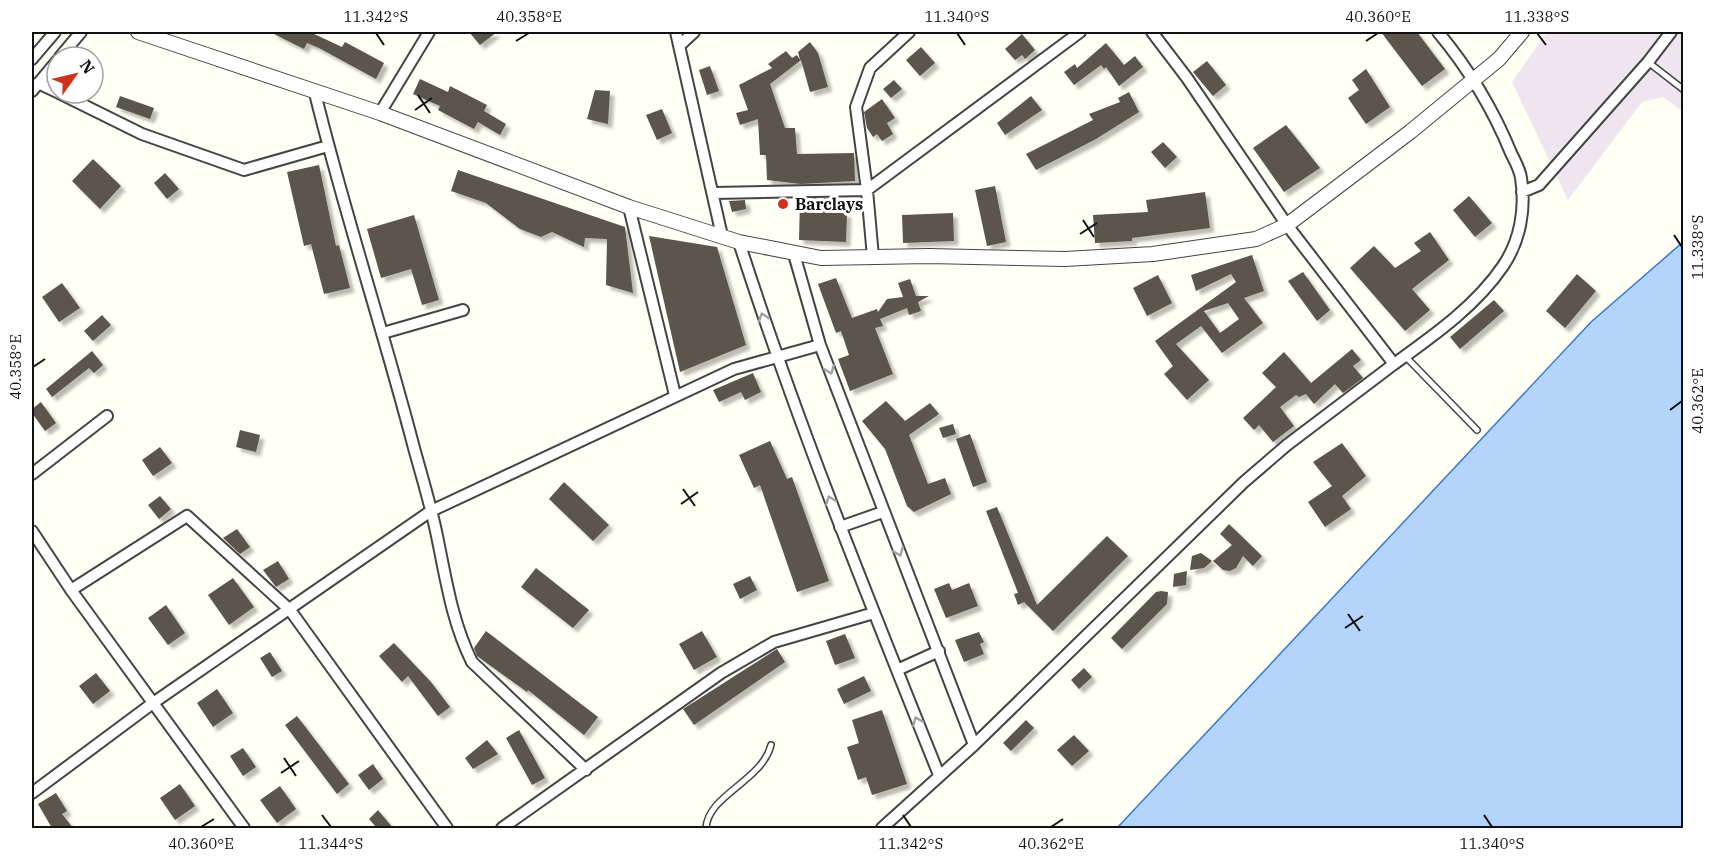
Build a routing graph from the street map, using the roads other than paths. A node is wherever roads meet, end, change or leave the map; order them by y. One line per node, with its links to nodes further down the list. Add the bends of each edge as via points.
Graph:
1 (55, 32): 15 (street)
2 (81, 32): 14 (street)
3 (138, 32): 21 (street)
4 (429, 32): 23 (street)
5 (676, 32): 13 (street)
6 (694, 32): 13 (street)
7 (909, 32): 25 (street, via 870,68 856,107)
8 (1080, 32): 25 (street)
9 (1152, 32): 29 (street)
10 (1438, 32): 18 (street)
11 (1522, 32): 18 (street)
12 (1671, 32): 16 (street)
13 (681, 44): 26 (street)
14 (70, 45)
15 (32, 59)
16 (1648, 62): 20 (lane); 27 (street, via 1539,184)
17 (45, 75): 19 (street)
18 (1474, 80): 27 (street, via 1502,129 1521,176); 29 (street)
19 (35, 87)
20 (1683, 90)
21 (315, 93): 23 (street); 24 (street)
22 (83, 105): 24 (street, via 142,134 244,170)
23 (380, 113): 28 (street)
24 (328, 146): 35 (street)
25 (867, 190): 26 (street); 33 (street)
26 (714, 192): 30 (street)
27 (1522, 192): 37 (street, via 1519,235 1504,265 1448,324)
28 (629, 207): 30 (street); 40 (street)
29 (1287, 225): 33 (street, via 1256,239 1153,254 1065,260); 39 (street)
30 (722, 236): 31 (street)
31 (739, 242): 32 (street); 38 (street, one-way to 31)
32 (794, 254): 33 (street); 36 (street)
33 (873, 257)
34 (463, 310): 35 (street)
35 (383, 333): 44 (street)
36 (820, 345): 38 (street); 45 (street, one-way to 45)
37 (1405, 356): 39 (street); 42 (lane)
38 (776, 357): 40 (street, via 734,369); 46 (street, one-way to 38)
39 (1394, 364): 55 (street, via 1244,482)
40 (675, 395): 44 (street)
41 (107, 416): 43 (street)
42 (1477, 430)
43 (32, 474)
44 (431, 511): 49 (street); 56 (street, via 449,600 472,662)
45 (883, 512): 46 (street); 51 (street, one-way to 51)
46 (840, 527): 50 (street)
47 (32, 531): 48 (street)
48 (71, 590): 49 (street, via 187,516); 53 (street)
49 (290, 610): 53 (street); 60 (street)
50 (874, 613): 52 (street); 56 (street, via 774,642 721,673)
51 (939, 651): 52 (street); 55 (street)
52 (897, 670): 57 (street, one-way to 52)
53 (153, 704): 58 (street); 59 (street)
54 (771, 745): 62 (lane, via 760,768 717,805)
55 (974, 745): 57 (street)
56 (586, 770): 61 (street)
57 (939, 775): 63 (street)
58 (32, 793)
59 (244, 828)
60 (447, 828)
61 (502, 828)
62 (706, 828)
63 (882, 828)

